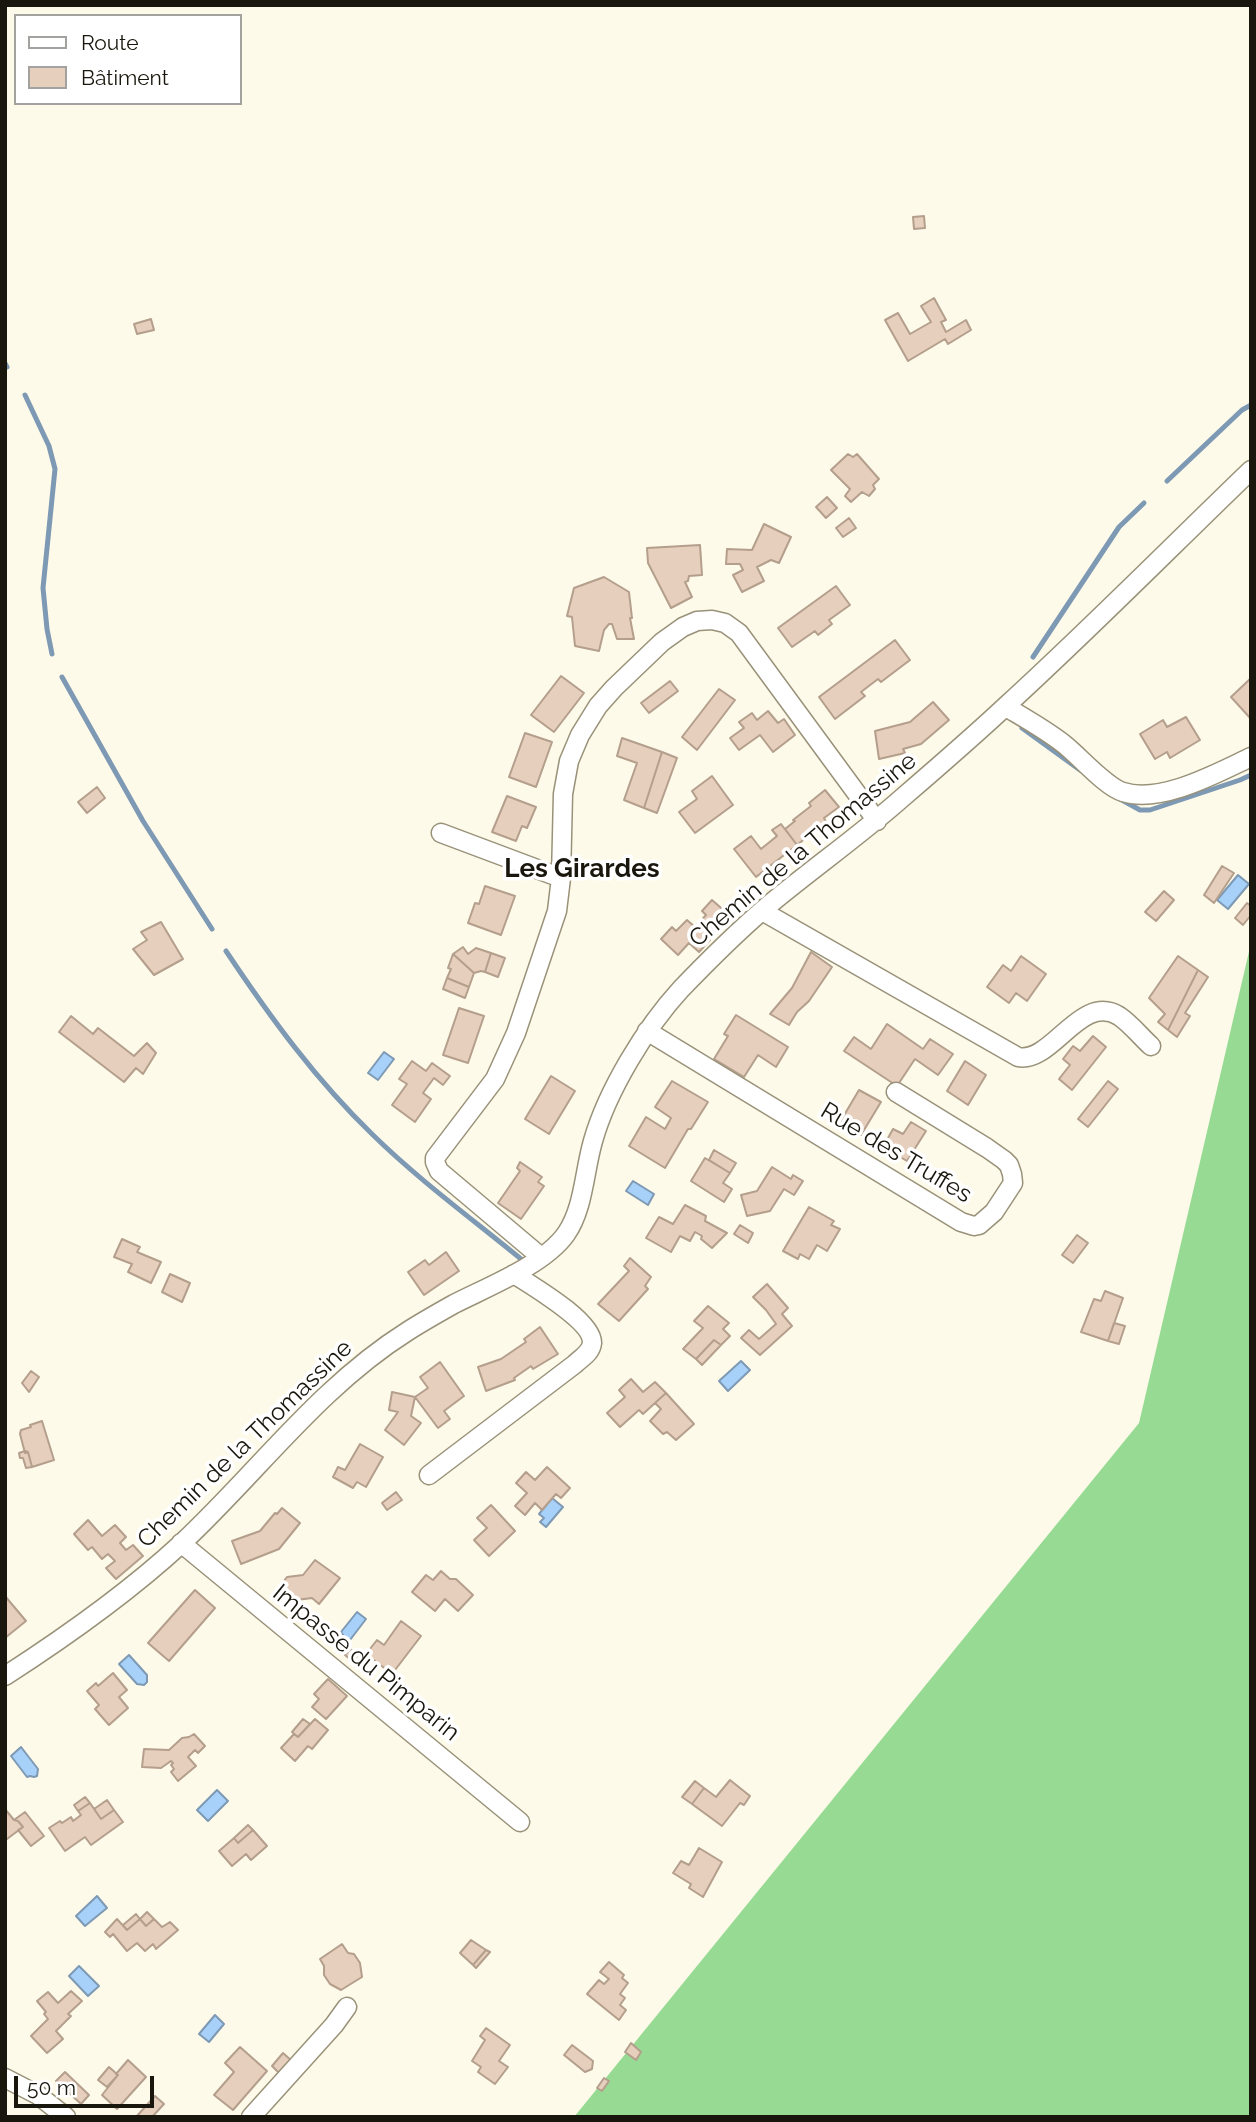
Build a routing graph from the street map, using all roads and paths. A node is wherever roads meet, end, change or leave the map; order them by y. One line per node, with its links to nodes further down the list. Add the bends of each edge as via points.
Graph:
1 (1251, 470): 2 (street, Chemin de la Thomassine)
2 (1006, 707): 3 (street, via 1061,742 1113,788 1133,794 1180,787); 4 (street, Chemin de la Thomassine)
3 (1251, 757)
4 (877, 821): 6 (street, via 739,633 719,621 697,621 662,642 614,688 580,735 563,794); 7 (street, Chemin de la Thomassine)
5 (441, 833): 6 (street)
6 (561, 878): 11 (street, via 550,935 510,1050 495,1079 440,1149 435,1162 439,1171)
7 (762, 911): 8 (street, Chemin de la Thomassine, via 695,974); 9 (street, via 1018,1057 1033,1057 1082,1018 1108,1012 1118,1015)
8 (647, 1031): 10 (street, Rue des Truffes, via 961,1222 974,1226 984,1222 1013,1183 1009,1165); 11 (street, Chemin de la Thomassine, via 600,1119 572,1223)
9 (1152, 1046)
10 (896, 1091)
11 (541, 1257): 12 (street, Chemin de la Thomassine)
12 (514, 1274): 13 (street, via 579,1319 590,1334 590,1349); 14 (street, Chemin de la Thomassine, via 430,1317 362,1363)
13 (429, 1475)
14 (181, 1543): 15 (street, Chemin de la Thomassine, via 54,1645); 16 (street, Impasse du Pimparin)
15 (5, 1676)
16 (520, 1822)
17 (347, 2007): 20 (street)
18 (5, 2078): 19 (street)
19 (66, 2117)
20 (251, 2117)

